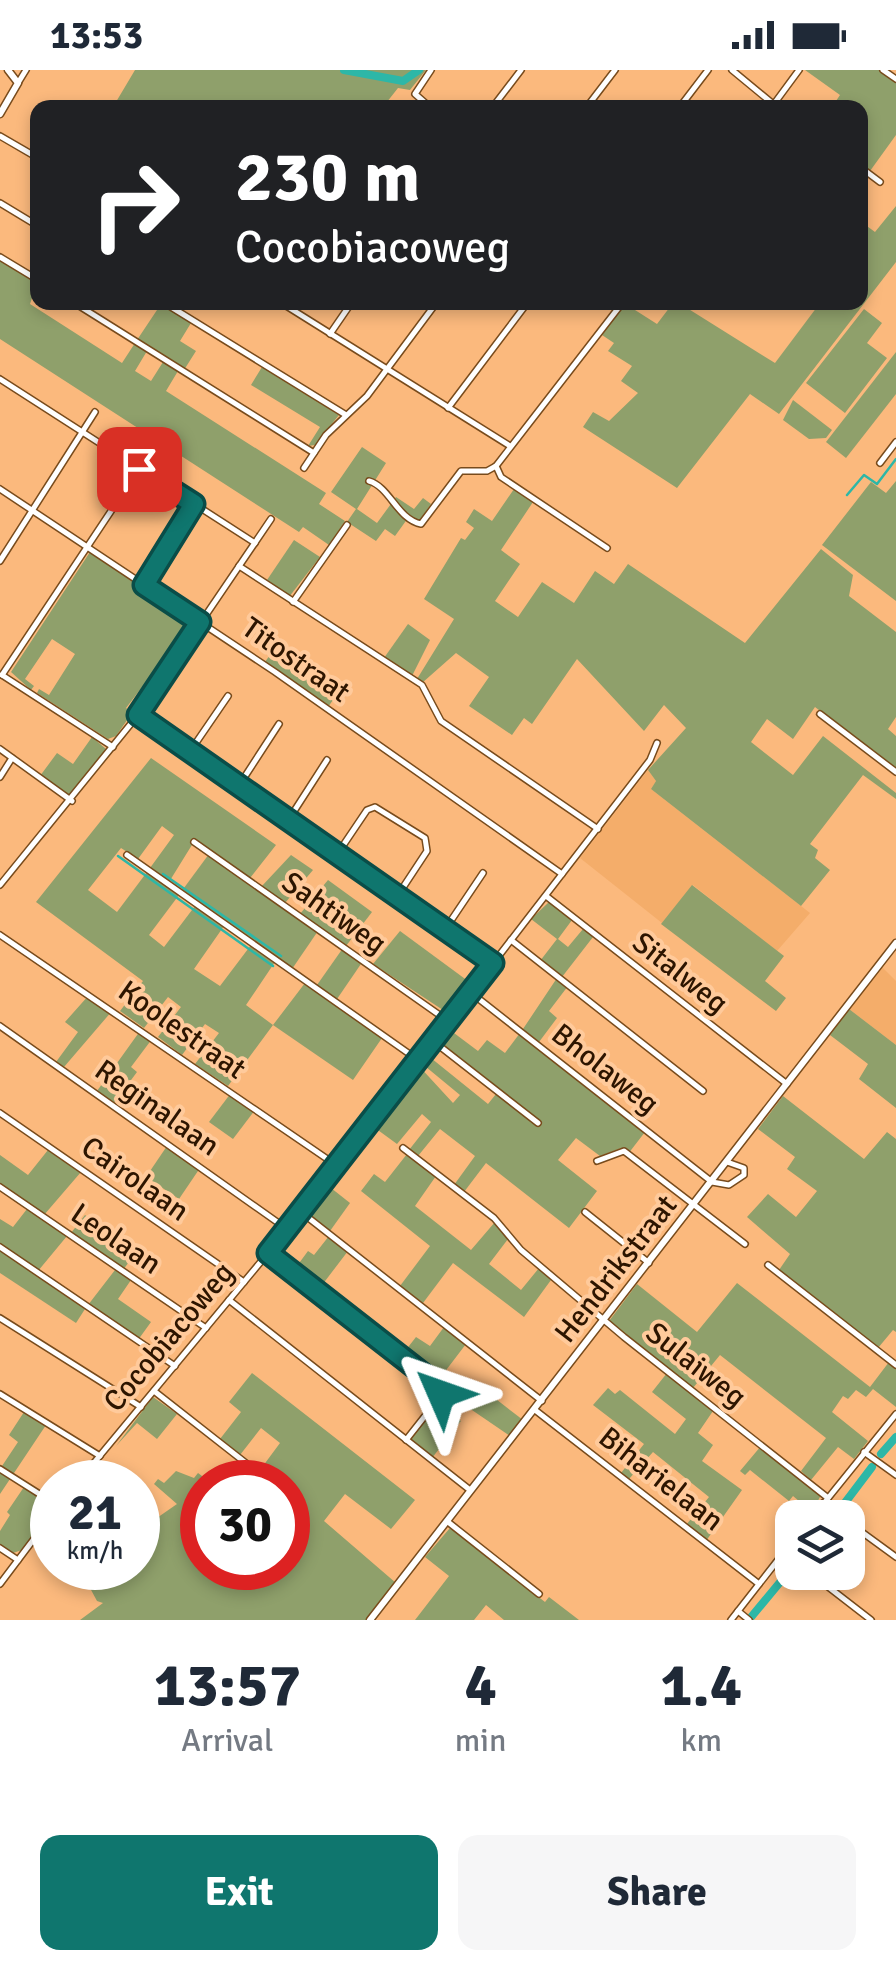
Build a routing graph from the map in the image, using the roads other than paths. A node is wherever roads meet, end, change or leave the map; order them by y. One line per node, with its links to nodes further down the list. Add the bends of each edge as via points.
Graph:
1 (8, 70): 11 (street)
2 (26, 70): 11 (street)
3 (431, 70): 12 (street, via 415,91)
4 (521, 70): 13 (street)
5 (615, 70): 14 (street)
6 (708, 70): 15 (street)
7 (732, 70): 16 (street)
8 (799, 70): 17 (street)
9 (883, 70): 10 (street)
10 (896, 80)
11 (18, 83): 18 (street)
12 (423, 100)
13 (498, 100)
14 (592, 100)
15 (685, 100)
16 (767, 100)
17 (778, 100)
18 (0, 114)
19 (0, 136): 20 (street)
20 (30, 153)
21 (868, 173): 22 (street)
22 (880, 182)
23 (0, 203): 24 (street)
24 (30, 221)
25 (0, 257): 26 (street)
26 (30, 275)
27 (86, 310): 43 (street)
28 (176, 310): 39 (street)
29 (292, 310): 34 (street)
30 (346, 310): 34 (street)
31 (431, 310): 35 (street)
32 (522, 310): 37 (street)
33 (617, 310): 42 (street)
34 (330, 334): 35 (street)
35 (387, 370): 37 (street); 39 (street)
36 (0, 379): 40 (street)
37 (448, 408): 42 (street)
38 (95, 412): 40 (street)
39 (346, 415): 43 (street)
40 (82, 432): 47 (street); 51 (street)
41 (896, 442): 44 (street)
42 (510, 446): 45 (street)
43 (314, 453): 46 (street)
44 (880, 463)
45 (496, 466): 48 (street, via 461,472 419,525); 56 (street, via 502,478)
46 (304, 468)
47 (139, 469): 50 (street); 55 (street)
48 (369, 481)
49 (0, 489): 51 (street, Titostraat)
50 (194, 504): 54 (street); 59 (street)
51 (33, 511): 55 (street, Titostraat); 57 (street)
52 (271, 519): 54 (street)
53 (347, 524): 60 (street)
54 (255, 543): 58 (street)
55 (87, 547): 59 (street, Titostraat); 62 (street)
56 (607, 548)
57 (0, 561)
58 (239, 566): 60 (street); 61 (street)
59 (144, 585): 61 (street, Titostraat)
60 (293, 602): 78 (street, via 422,686 441,721)
61 (200, 622): 65 (street); 83 (street, Titostraat)
62 (1, 674): 68 (street)
63 (228, 696): 70 (street)
64 (820, 714): 73 (street)
65 (138, 715): 68 (street); 70 (street)
66 (279, 724): 75 (street)
67 (657, 743): 78 (street, Cocobiacoweg)
68 (113, 747): 76 (street)
69 (0, 749): 71 (street)
70 (190, 750): 75 (street)
71 (12, 758): 74 (street); 76 (street)
72 (327, 760): 77 (street)
73 (896, 772)
74 (0, 777)
75 (240, 784): 77 (street)
76 (72, 801): 84 (street)
77 (290, 819): 80 (street)
78 (598, 829): 83 (street, Cocobiacoweg)
79 (194, 842): 93 (street, Sahtiweg)
80 (338, 853): 85 (street); 85 (street, via 374,807 425,838 427,851)
81 (128, 856): 96 (street)
82 (483, 873): 87 (street)
83 (562, 874): 86 (street, Cocobiacoweg)
84 (0, 885)
85 (398, 895): 87 (street)
86 (546, 896): 89 (street, Cocobiacoweg); 97 (street, Sitalweg)
87 (446, 928): 91 (street)
88 (0, 935): 104 (street, Koolestraat)
89 (511, 940): 91 (street, Cocobiacoweg); 98 (street)
90 (896, 943): 97 (street, Hendrikstraat)
91 (493, 963): 92 (street, Cocobiacoweg)
92 (470, 992): 93 (street, Cocobiacoweg); 105 (street, Bholaweg)
93 (448, 1021): 95 (street, Cocobiacoweg)
94 (0, 1026): 110 (street, Reginalaan)
95 (433, 1041): 96 (street, Cocobiacoweg); 100 (street)
96 (418, 1060): 104 (street, Cocobiacoweg)
97 (787, 1084): 103 (street, Hendrikstraat)
98 (703, 1091)
99 (0, 1113): 116 (street, Cairolaan)
100 (538, 1123)
101 (403, 1148): 119 (street, Sulaiweg, via 494,1218 521,1250)
102 (598, 1160): 107 (street, via 622,1150)
103 (728, 1162): 105 (street, Hendrikstraat); 105 (street, via 744,1168 744,1175 724,1186)
104 (337, 1166): 108 (street, Cocobiacoweg)
105 (712, 1182): 107 (street, Hendrikstraat)
106 (0, 1187): 120 (street, Leolaan)
107 (695, 1205): 111 (street); 114 (street, Hendrikstraat)
108 (301, 1212): 110 (street, Cocobiacoweg); 125 (street)
109 (584, 1212): 114 (street)
110 (288, 1229): 113 (street, Cocobiacoweg)
111 (744, 1244)
112 (0, 1248): 122 (street)
113 (268, 1253): 116 (street, Cocobiacoweg); 129 (street, via 439,1388)
114 (650, 1263): 119 (street, Hendrikstraat)
115 (768, 1264): 121 (street)
116 (244, 1283): 117 (street, Cocobiacoweg)
117 (229, 1300): 120 (street, Cocobiacoweg); 129 (street)
118 (0, 1318): 126 (street)
119 (605, 1320): 125 (street, Hendrikstraat); 138 (street, Sulaiweg)
120 (206, 1328): 122 (street, Cocobiacoweg)
121 (896, 1365)
122 (174, 1366): 123 (street, Cocobiacoweg)
123 (154, 1391): 126 (street, Cocobiacoweg); 133 (street)
124 (0, 1394): 131 (street)
125 (542, 1401): 127 (street, Hendrikstraat)
126 (141, 1407): 131 (street, Cocobiacoweg)
127 (535, 1410): 137 (street, Hendrikstraat); 147 (street, Biharielaan)
128 (896, 1414): 130 (street)
129 (406, 1440): 137 (street)
130 (864, 1452): 135 (street); 138 (street)
131 (100, 1456): 132 (street, Cocobiacoweg)
132 (97, 1460)
133 (242, 1460)
134 (0, 1469): 136 (street)
135 (896, 1475)
136 (30, 1488)
137 (472, 1492): 139 (street, Hendrikstraat)
138 (825, 1500)
139 (448, 1522): 149 (street); 151 (street, Hendrikstraat)
140 (865, 1535): 143 (street, Sulaiweg)
141 (30, 1544): 144 (street)
142 (0, 1548): 144 (street)
143 (896, 1557)
144 (18, 1560): 146 (street)
145 (775, 1564): 147 (street)
146 (0, 1584)
147 (759, 1584): 150 (street)
148 (833, 1590): 154 (street)
149 (538, 1594)
150 (738, 1611): 152 (street); 153 (street)
151 (370, 1620)
152 (731, 1620)
153 (749, 1620)
154 (872, 1620)

